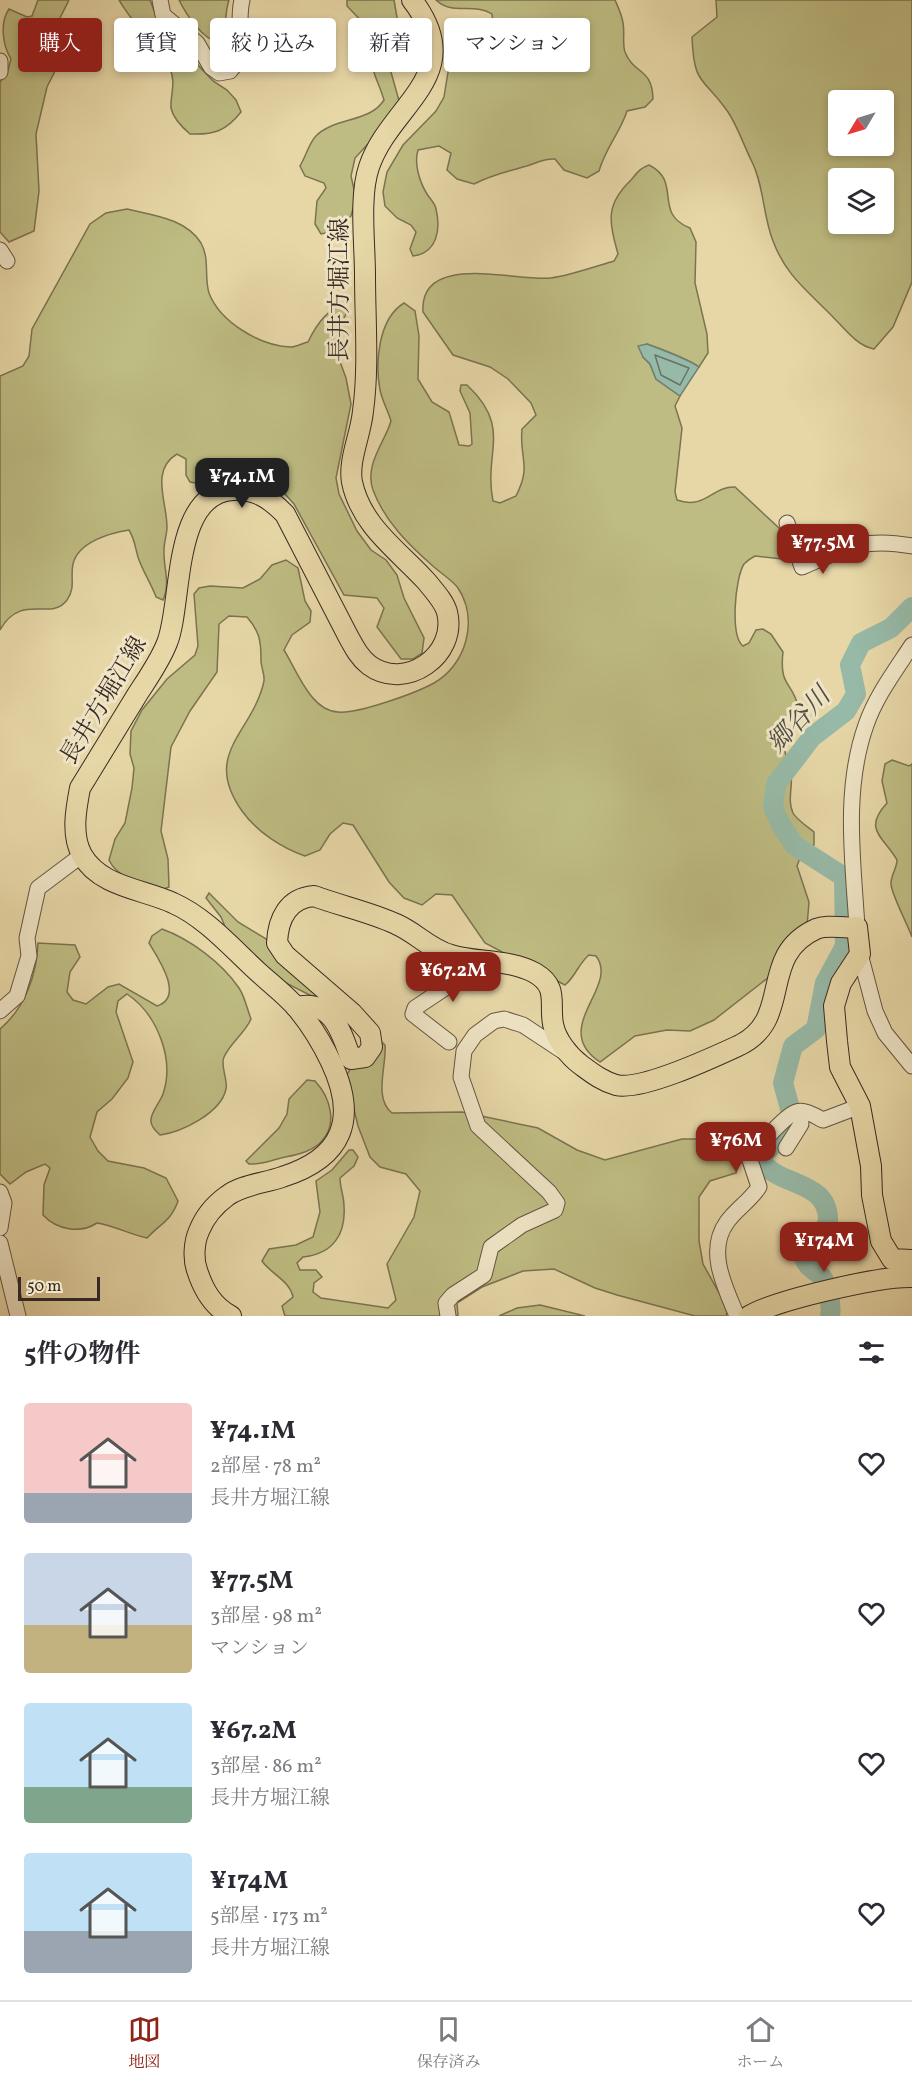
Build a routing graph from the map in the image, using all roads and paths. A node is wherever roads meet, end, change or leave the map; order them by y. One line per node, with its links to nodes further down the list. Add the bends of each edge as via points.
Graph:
1 (160, 0): 2 (street, via 163,15 198,43 211,67 219,73 230,71 241,54 238,15)
2 (242, 0)
3 (412, 0): 9 (main road, 長井方堀江線, via 433,43 431,65 426,82 384,139 369,167 365,202 363,410 352,480 356,496 377,533 421,575 447,610 449,627 443,646 409,674 397,676 370,666 358,655 285,514 257,493 228,490 215,495 191,525 168,642 80,788 75,828)
4 (0, 61): 5 (street)
5 (0, 72)
6 (787, 523): 7 (street, via 802,567 861,542 889,541)
7 (912, 546)
8 (912, 645): 10 (street, via 877,699 858,752 851,832)
9 (82, 855): 13 (main road, via 102,875 174,903 210,928); 14 (street, via 38,888 27,938 29,956 17,996)
10 (854, 928): 11 (main road); 16 (main road, via 816,929 803,938 780,965 776,995 767,1019 743,1043 690,1067 630,1086 618,1085 601,1080)
11 (860, 954): 18 (street, via 885,1033); 20 (main road, via 841,984 834,1006 840,1067)
12 (474, 960): 15 (street, via 448,987 415,1008 413,1014); 16 (main road, via 522,967 537,974 553,994 553,1026); 17 (main road, via 440,951 394,923 314,896 293,903 280,919 277,943 285,955 370,1033 372,1047 365,1057)
13 (296, 1007): 17 (main road, via 321,1007 333,1019); 19 (main road, via 318,1037)
14 (0, 1011)
15 (448, 1041)
16 (569, 1056): 30 (street, via 523,1025 504,1019 475,1035 464,1052 461,1077 478,1126 557,1203 555,1210 522,1225 491,1247 484,1275 453,1295 446,1303)
17 (351, 1059): 19 (main road)
18 (912, 1066)
19 (337, 1076): 29 (main road, via 345,1113 338,1141 321,1161 228,1194 206,1214 196,1238 195,1265 204,1290)
20 (860, 1106): 21 (street, via 823,1120); 26 (main road, via 881,1241 892,1259)
21 (799, 1112): 22 (street, via 801,1124); 31 (street, via 785,1118 754,1151 750,1160 759,1187 719,1235 719,1269)
22 (786, 1148)
23 (0, 1192): 24 (street, via 4,1203)
24 (0, 1228)
25 (0, 1243): 28 (street)
26 (912, 1260)
27 (912, 1277): 32 (main road, via 880,1280 774,1305)
28 (18, 1316)
29 (231, 1316)
30 (448, 1316)
31 (737, 1316)
32 (749, 1316)

